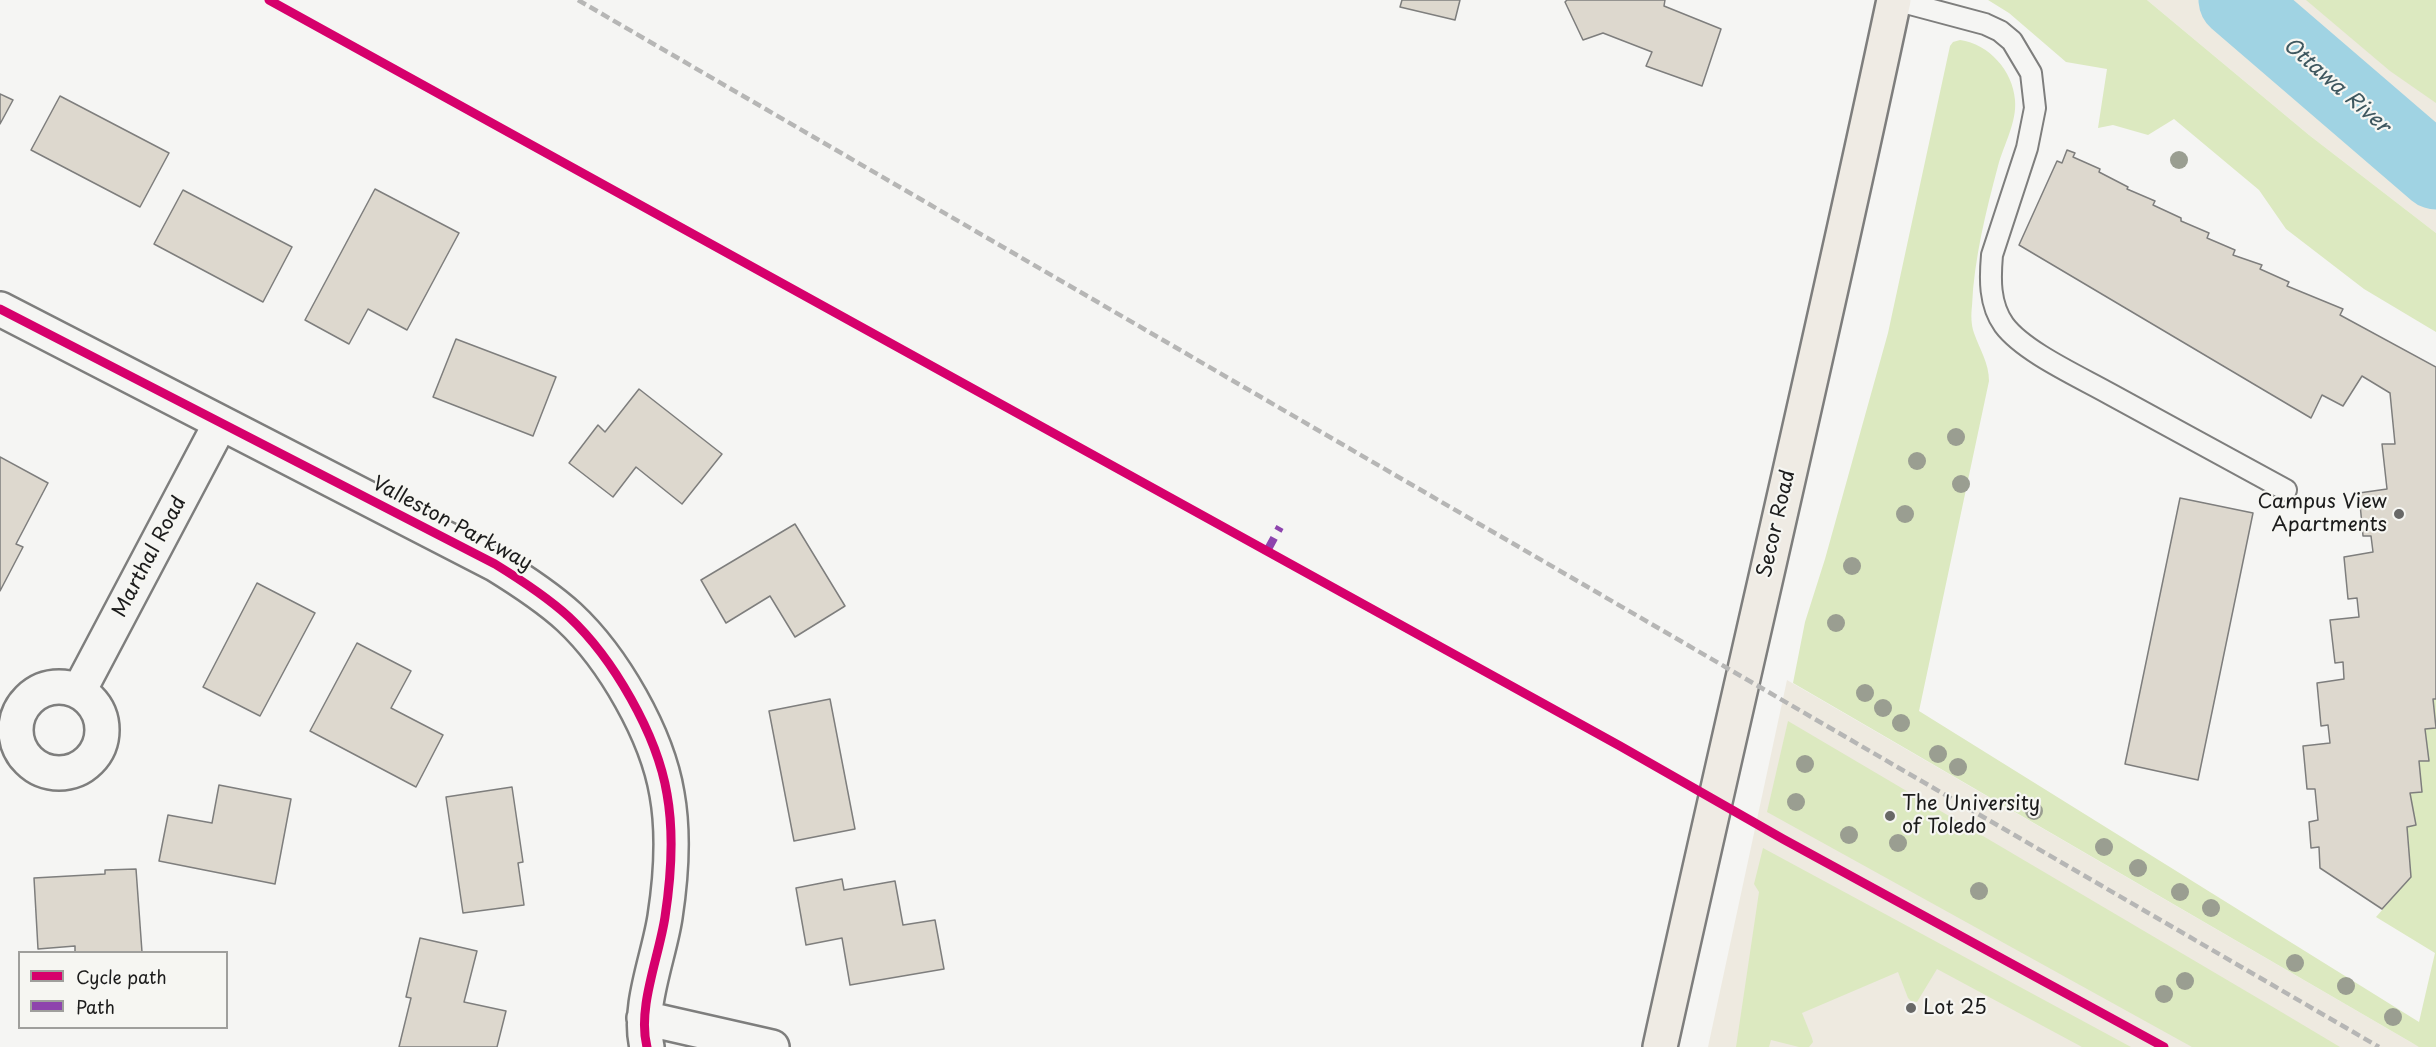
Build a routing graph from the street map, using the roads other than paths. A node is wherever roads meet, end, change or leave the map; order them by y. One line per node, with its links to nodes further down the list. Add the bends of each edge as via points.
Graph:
1 (1895, 0): 4 (lane, via 2000,31 2012,40 2031,73 2036,108 1992,255 1993,301 2003,324 2014,337 2062,367); 8 (main road, Secor Road)
2 (0, 309): 3 (street, Valleston Parkway)
3 (220, 424): 5 (street, Marthal Road); 6 (street, Valleston Parkway, via 495,564 535,589 570,619 627,690 657,759 667,794 670,837 665,917)
4 (2286, 490)
5 (80, 691)
6 (646, 1032): 7 (street, Valleston Parkway)
7 (772, 1047)
8 (1660, 1047)

